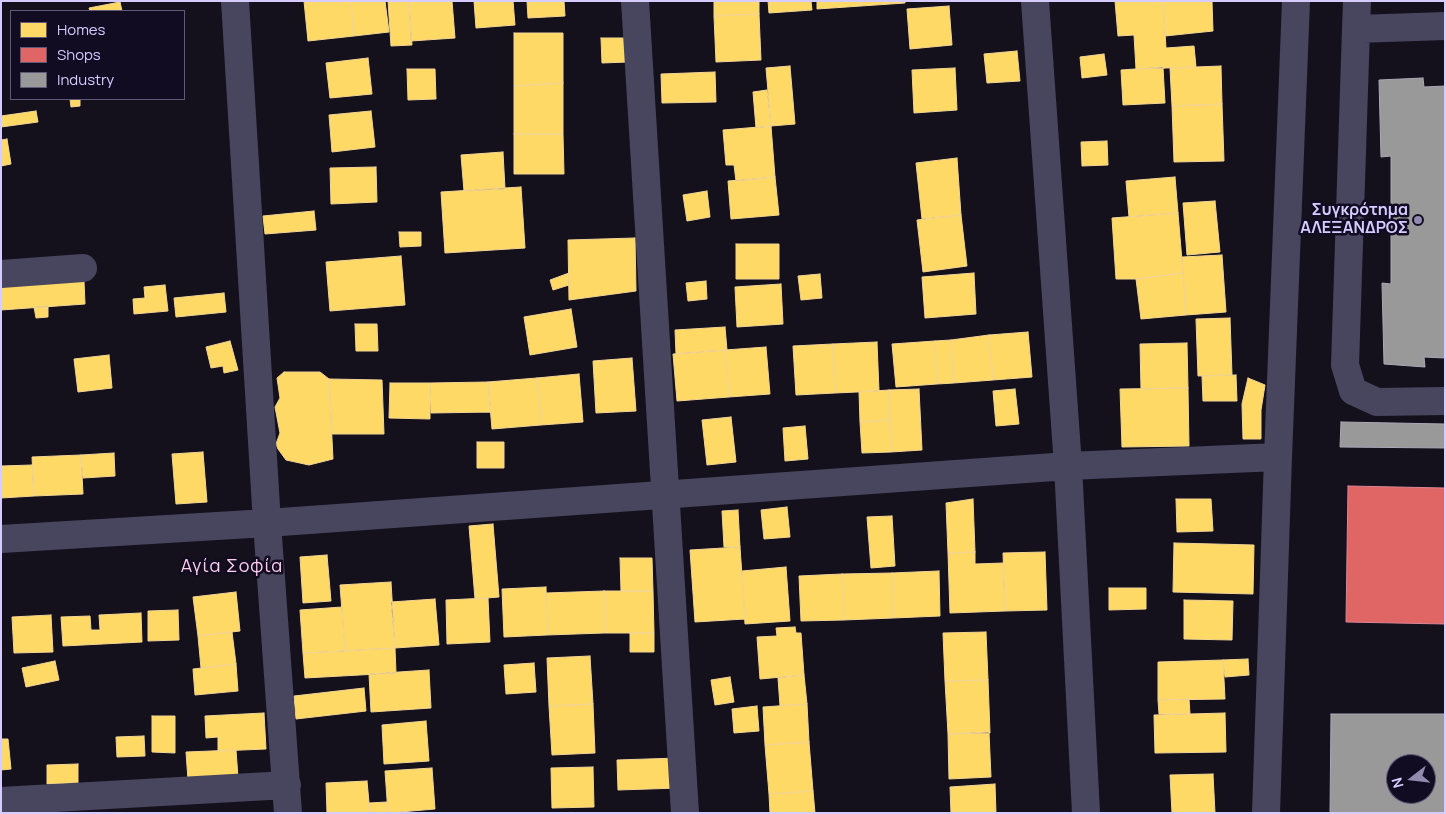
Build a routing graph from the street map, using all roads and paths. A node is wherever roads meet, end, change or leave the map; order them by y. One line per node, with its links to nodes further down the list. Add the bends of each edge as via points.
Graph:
1 (235, 1): 14 (street)
2 (635, 1): 13 (street)
3 (1035, 1): 12 (street)
4 (1296, 1): 11 (street)
5 (1357, 1): 7 (street)
6 (1445, 26): 7 (street)
7 (1356, 29): 10 (street, via 1345,365 1353,391 1377,402)
8 (83, 268): 9 (street)
9 (1, 274)
10 (1445, 402)
11 (1278, 457): 12 (street); 21 (street)
12 (1068, 466): 13 (street); 20 (street)
13 (666, 495): 14 (street); 19 (street)
14 (267, 523): 15 (street); 16 (street)
15 (1, 539)
16 (287, 785): 17 (street); 18 (street)
17 (1, 801)
18 (288, 813)
19 (685, 813)
20 (1086, 813)
21 (1266, 813)

